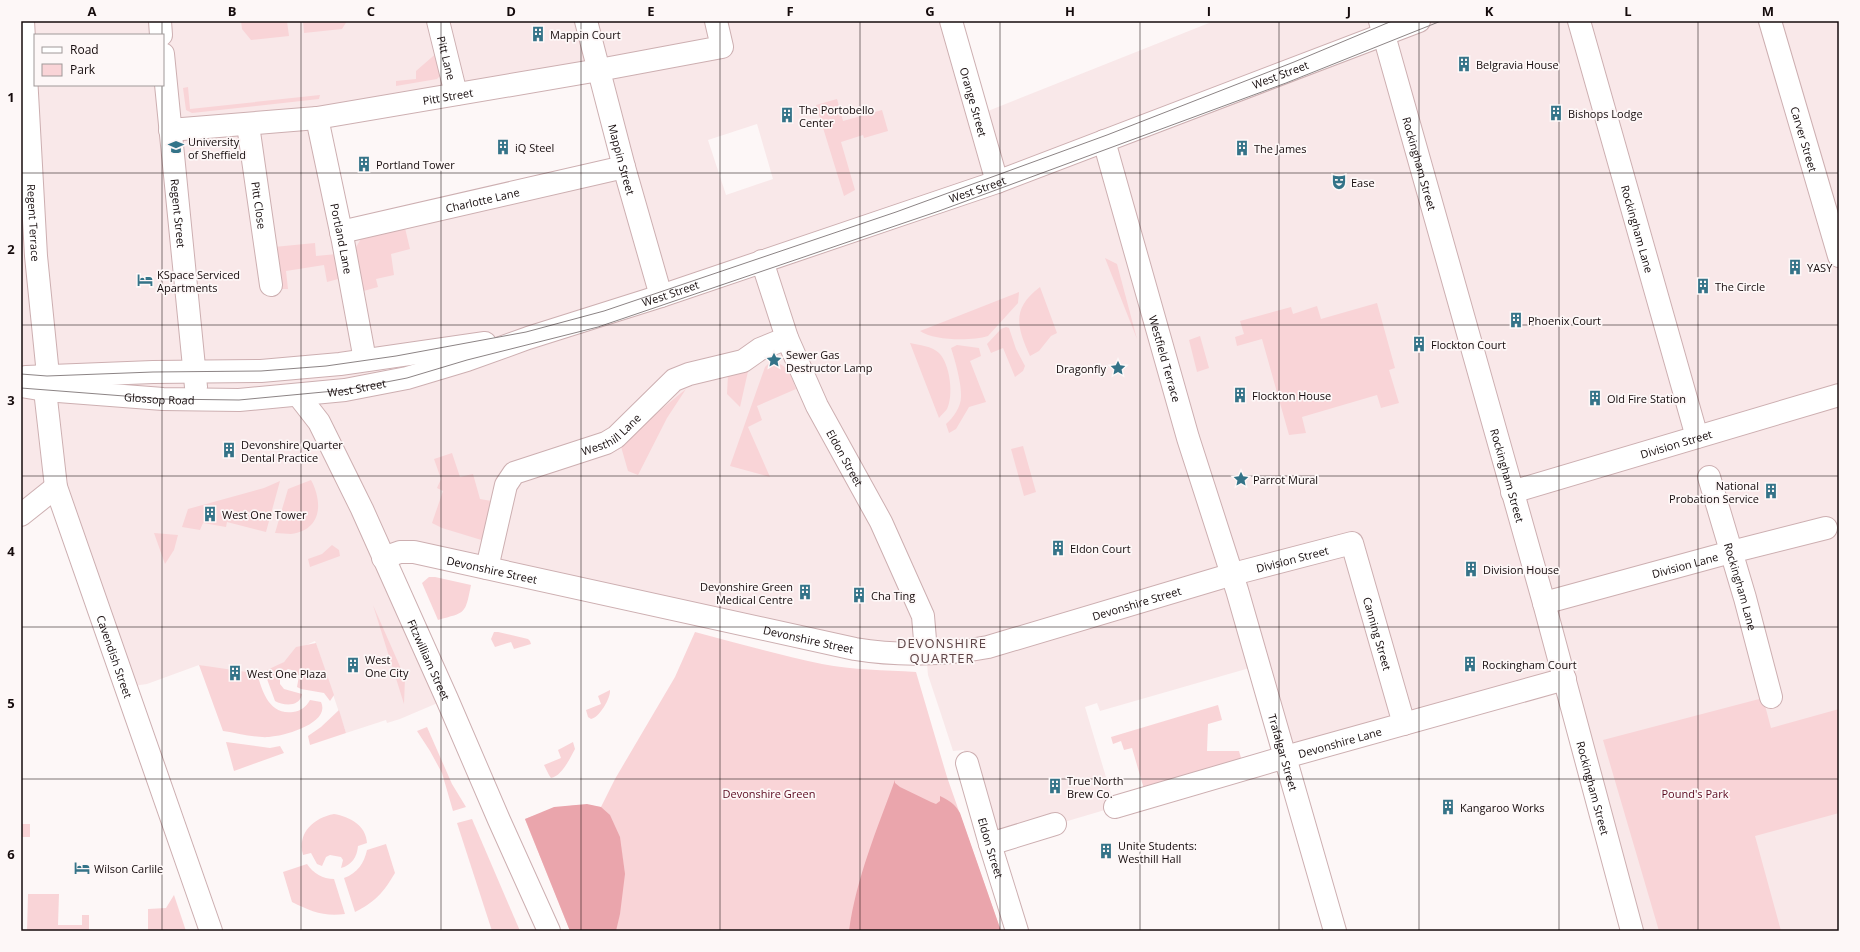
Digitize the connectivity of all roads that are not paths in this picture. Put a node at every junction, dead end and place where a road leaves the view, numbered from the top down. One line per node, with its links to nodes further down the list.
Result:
1 (23, 21): 32 (street, Regent Terrace)
2 (160, 21): 11 (street)
3 (438, 21): 14 (street, Pitt Lane)
4 (586, 21): 13 (street, Mappin Street)
5 (716, 21): 13 (street, Pitt Street)
6 (951, 21): 20 (street, Orange Street)
7 (1419, 21): 10 (street, West Street)
8 (1579, 21): 37 (street, Rockingham Lane)
9 (1770, 21): 22 (street, Carver Street)
10 (1382, 27): 18 (street, West Street); 40 (street, Rockingham Street)
11 (161, 34)
12 (164, 65): 17 (street, Regent Street)
13 (600, 70): 14 (street, Pitt Street); 19 (street, Mappin Street)
14 (456, 94): 15 (street, Pitt Street)
15 (317, 118): 16 (street, Pitt Street); 21 (street, Portland Lane)
16 (248, 125): 17 (street, Pitt Street); 24 (street, Pitt Close)
17 (170, 130): 30 (street, Regent Street)
18 (1104, 141): 20 (street, West Street); 47 (street, Westfield Terrace)
19 (624, 167): 21 (street, Charlotte Lane); 25 (street, Mappin Street)
20 (997, 182): 23 (street, West Street)
21 (341, 232): 28 (street, Portland Lane)
22 (1839, 256)
23 (762, 261): 25 (street, West Street); 27 (street, Eldon Street)
24 (271, 285)
25 (661, 296): 26 (street, West Street)
26 (528, 338): 28 (street, West Street); 34 (street, West Street)
27 (787, 338): 46 (street, Westhill Lane); 49 (street, Eldon Street)
28 (365, 360): 29 (street, West Street)
29 (298, 368): 30 (street, Glossop Road)
30 (195, 373): 32 (street, Glossop Road); 36 (street, Regent Street)
31 (21, 377): 32 (street, Glossop Road)
32 (46, 383): 33 (street, Glossop Road); 36 (street, Glossop Road); 39 (street, Cavendish Street)
33 (21, 386)
34 (298, 395): 36 (street, Glossop Road); 45 (street, Fitzwilliam Street)
35 (1839, 396): 37 (street, Division Street)
36 (198, 400)
37 (1697, 437): 40 (street, Division Street)
38 (1709, 477): 44 (street, Rockingham Lane)
39 (56, 487): 41 (street); 58 (street, Cavendish Street)
40 (1512, 492): 48 (street, Rockingham Street)
41 (21, 515)
42 (1826, 528): 44 (street, Division Lane)
43 (1352, 544): 47 (street, Division Street); 52 (street, Canning Street)
44 (1731, 552): 48 (street, Division Lane); 51 (street, Rockingham Lane)
45 (383, 558): 46 (street, Devonshire Street); 59 (street, Fitzwilliam Street)
46 (487, 568): 49 (street, Devonshire Street)
47 (1233, 574): 49 (street, Devonshire Street); 53 (street, Trafalgar Street)
48 (1544, 603): 50 (street, Rockingham Street)
49 (926, 652)
50 (1565, 679): 52 (street, Devonshire Lane); 62 (street, Rockingham Street)
51 (1771, 697)
52 (1404, 724): 53 (street, Devonshire Lane)
53 (1285, 757): 55 (street, Devonshire Lane); 61 (street, Trafalgar Street)
54 (967, 763): 57 (street, Eldon Street)
55 (1115, 807)
56 (1055, 824): 57 (street)
57 (990, 844): 60 (street, Eldon Street)
58 (211, 931)
59 (549, 931)
60 (1017, 931)
61 (1335, 931)
62 (1632, 931)

